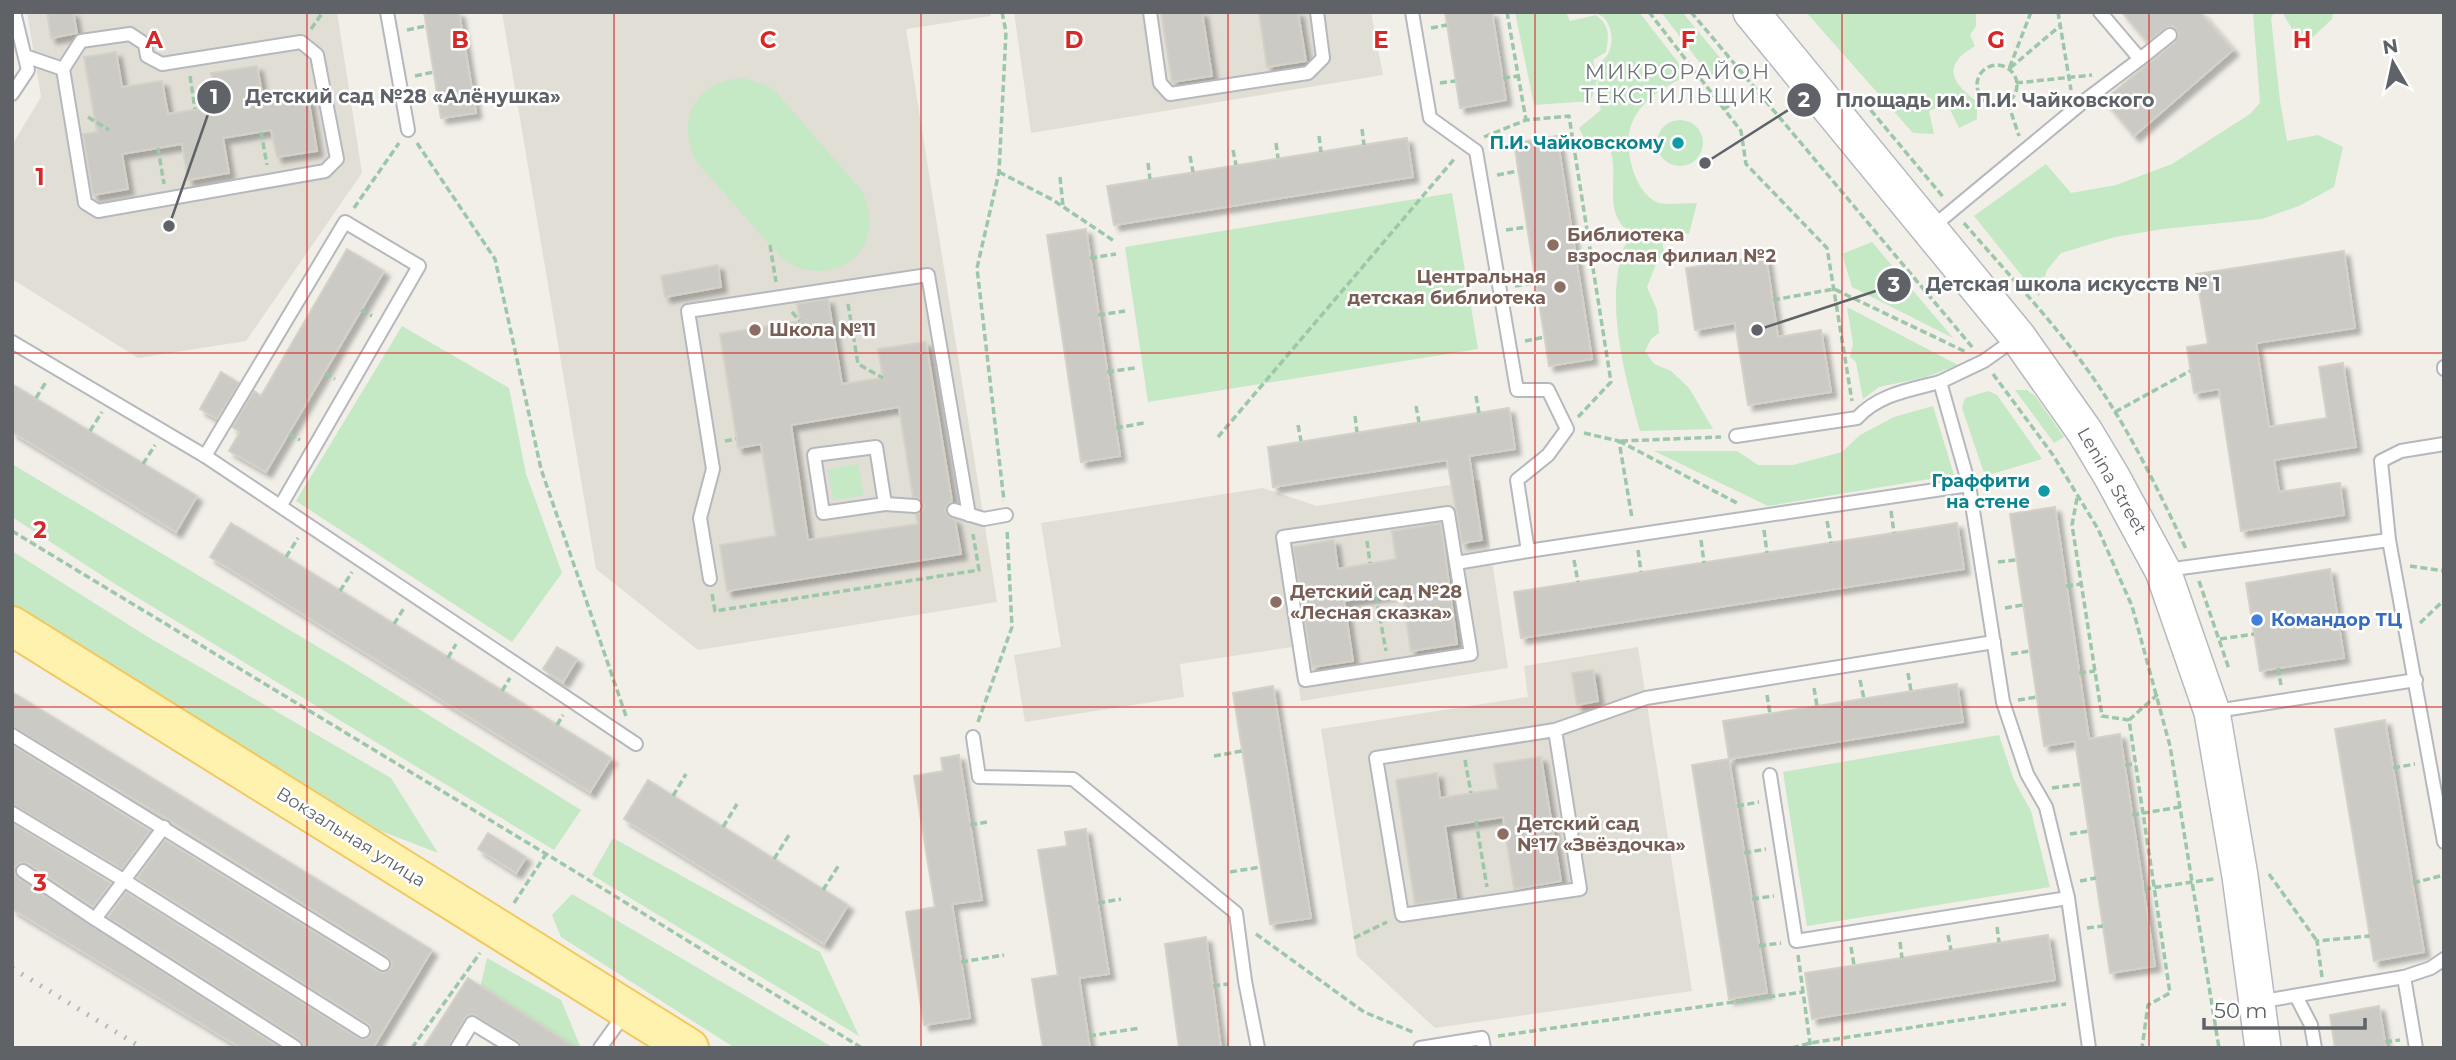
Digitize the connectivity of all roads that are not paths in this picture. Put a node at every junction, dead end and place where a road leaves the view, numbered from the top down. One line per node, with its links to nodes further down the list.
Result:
1 (14, 12): 9 (lane)
2 (387, 12): 13 (lane)
3 (1150, 12): 4 (lane)
4 (1317, 12)
5 (1412, 12): 29 (lane)
6 (1751, 12): 14 (street, Lenina Street)
7 (2101, 12): 10 (lane)
8 (2170, 35): 10 (lane)
9 (25, 56): 11 (lane); 12 (lane)
10 (2140, 60): 14 (lane)
11 (62, 69): 11 (lane)
12 (12, 94)
13 (408, 130)
14 (1930, 229): 15 (street, Lenina Street)
15 (2018, 337): 17 (lane); 31 (street, Lenina Street)
16 (12, 342): 20 (lane)
17 (1940, 382): 18 (lane); 21 (lane)
18 (1736, 436)
19 (2444, 444): 28 (lane)
20 (205, 456): 23 (lane); 23 (lane)
21 (1969, 485): 29 (lane); 34 (lane)
22 (885, 504): 22 (lane); 24 (lane)
23 (281, 505): 40 (lane)
24 (915, 506)
25 (954, 510): 26 (lane)
26 (970, 515): 27 (lane); 32 (lane)
27 (1006, 515)
28 (2389, 540): 31 (lane); 35 (lane)
29 (1528, 551): 30 (lane)
30 (1456, 563): 30 (lane)
31 (2163, 570): 36 (street, Lenina Street)
32 (710, 579)
33 (12, 626): 54 (main road, Вокзальная улица)
34 (1993, 642): 37 (lane); 47 (lane)
35 (2416, 680): 36 (lane); 44 (lane)
36 (2212, 712): 53 (street, Lenina Street)
37 (1555, 730): 37 (lane)
38 (12, 735): 43 (lane)
39 (973, 737): 62 (lane)
40 (636, 744)
41 (1770, 775): 47 (lane)
42 (12, 813): 46 (lane)
43 (164, 827): 46 (lane); 50 (lane)
44 (2444, 842)
45 (23, 871): 48 (lane)
46 (125, 881): 48 (lane); 55 (lane)
47 (2068, 898): 64 (lane)
48 (95, 919): 57 (lane)
49 (2444, 958): 51 (lane)
50 (383, 964)
51 (2404, 977): 52 (lane); 67 (lane)
52 (2296, 996): 53 (lane); 66 (lane)
53 (2257, 1002): 65 (street, Lenina Street)
54 (628, 1009): 60 (lane); 61 (main road, Вокзальная улица)
55 (363, 1031)
56 (1483, 1043): 63 (lane)
57 (295, 1047)
58 (457, 1048): 59 (lane)
59 (513, 1048)
60 (600, 1048)
61 (689, 1048)
62 (1258, 1048)
63 (1420, 1048)
64 (2089, 1048)
65 (2263, 1048)
66 (2315, 1048)
67 (2416, 1048)

